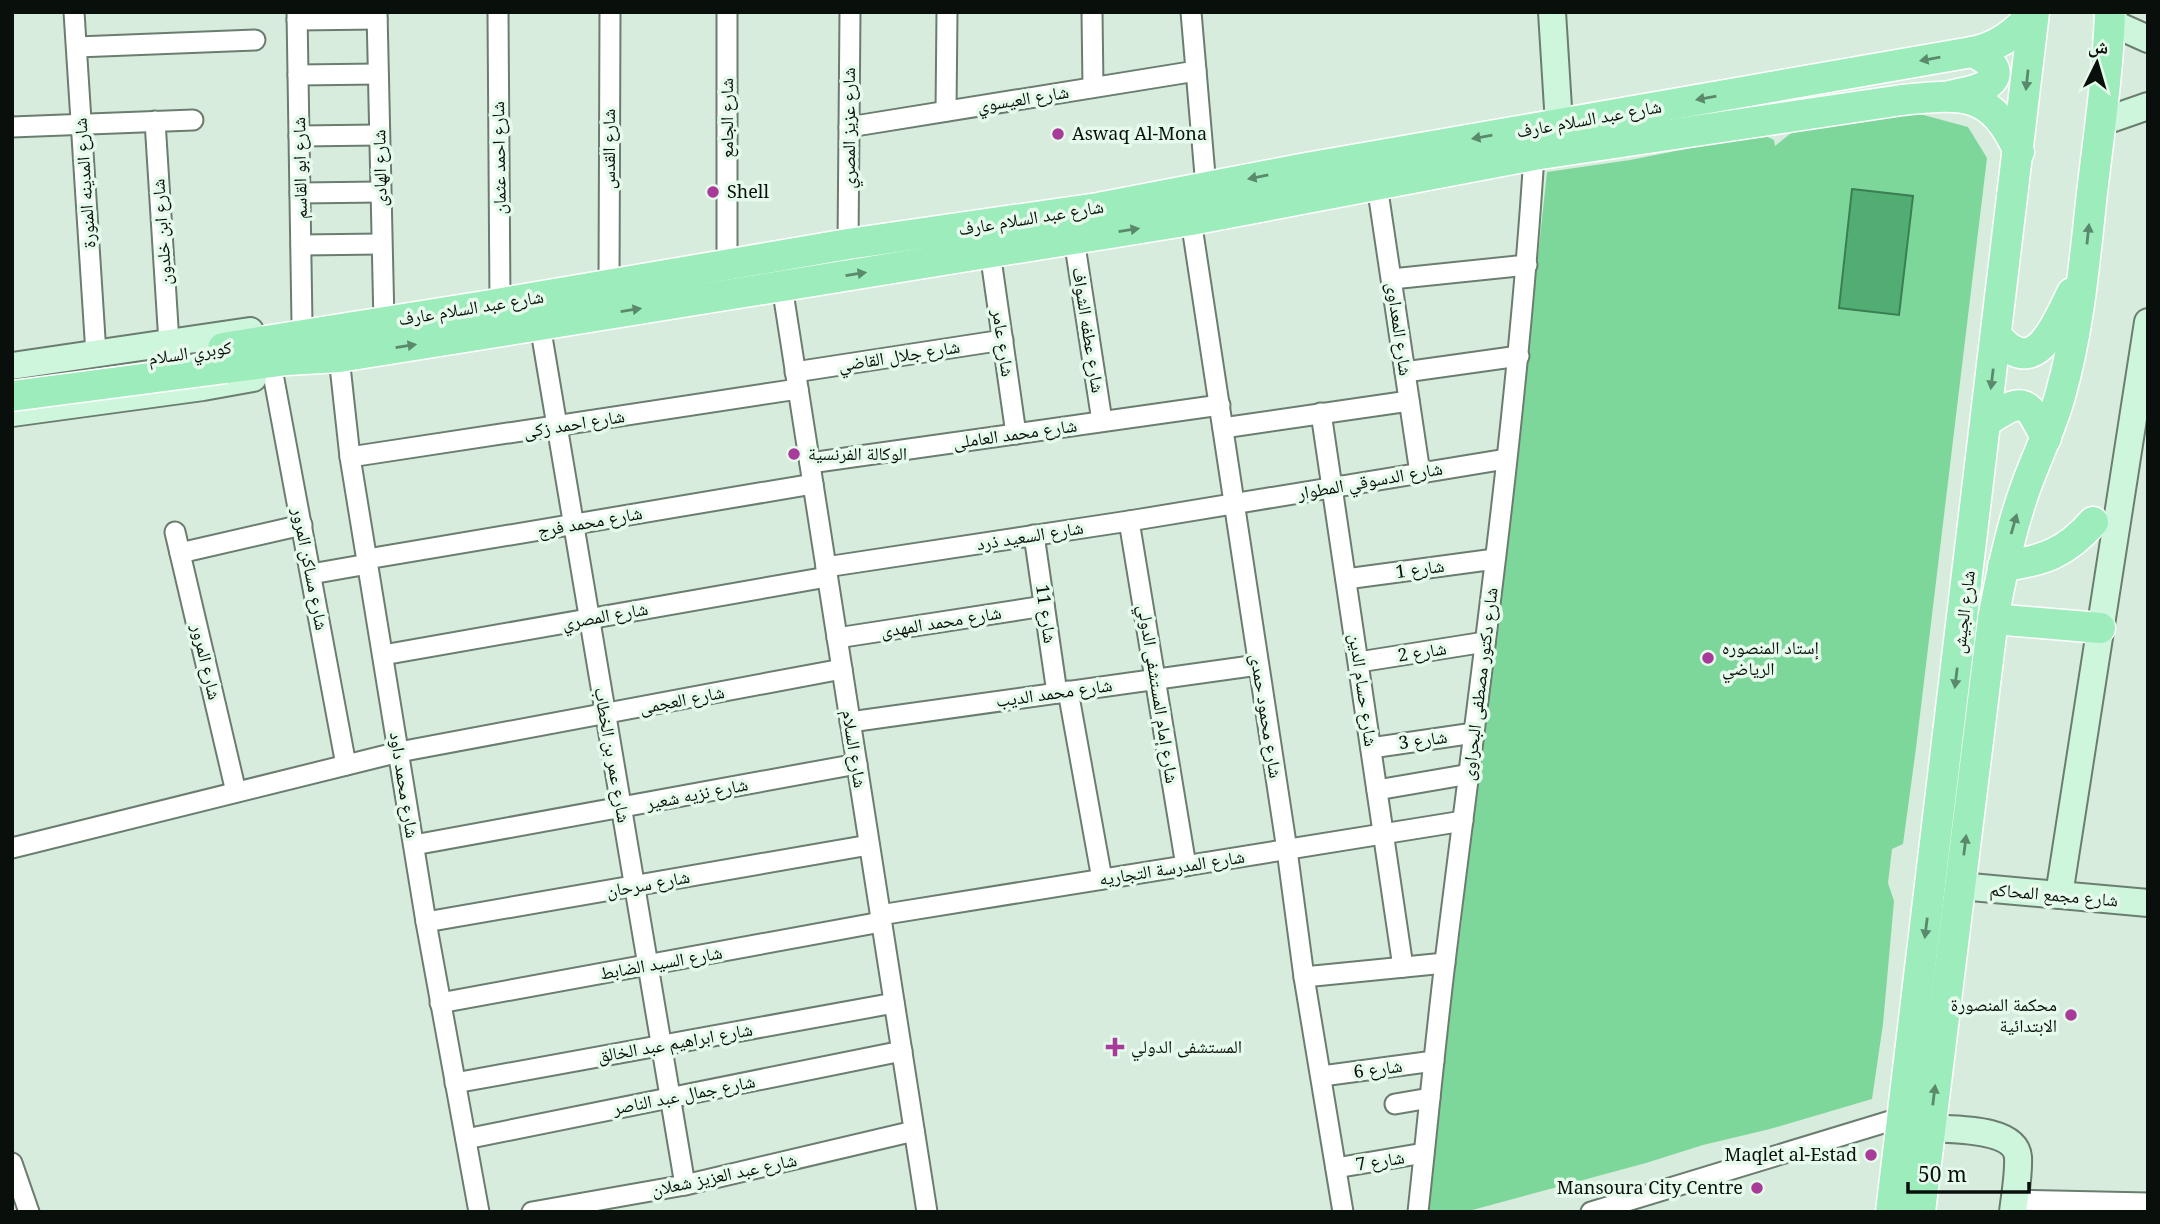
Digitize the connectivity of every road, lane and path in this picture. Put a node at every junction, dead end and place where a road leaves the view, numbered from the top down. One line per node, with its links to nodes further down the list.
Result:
1 (75, 12): 16 (street, شارع المدينه المنورة)
2 (498, 12): 52 (street, شارع احمد عثمان)
3 (610, 12): 50 (street, شارع القدس)
4 (727, 12): 47 (street, شارع الجامع)
5 (850, 12): 31 (street, شارع عزيز المصري)
6 (947, 12): 24 (street)
7 (1092, 12): 21 (street)
8 (1191, 12): 18 (street)
9 (1552, 12): 29 (street)
10 (2034, 12): 17 (main road, شارع عبد السلام عارف); 34 (main road, شارع الجيش, one-way to 34)
11 (297, 16): 12 (street); 20 (street, شارع ابو القاسم)
12 (377, 16): 19 (street, شارع الهادى)
13 (2110, 17): 14 (street); 27 (main road, شارع الجيش)
14 (2148, 39)
15 (255, 40): 16 (street)
16 (76, 47): 28 (street, شارع المدينه المنورة)
17 (1972, 52): 22 (main road); 29 (main road, شارع عبد السلام عارف, one-way to 29)
18 (1196, 71): 21 (street, شارع العيسوي); 37 (street)
19 (378, 74): 20 (street); 32 (street, شارع الهادى)
20 (298, 75): 33 (street, شارع ابو القاسم)
21 (1093, 88): 24 (street, شارع العيسوي)
22 (1950, 96): 34 (main road, شارع عبد السلام عارف); 35 (main road, شارع عبد السلام عارف)
23 (2148, 106): 27 (street)
24 (946, 111): 31 (street, شارع العيسوي)
25 (192, 120): 26 (street)
26 (155, 121): 28 (street); 59 (street, شارع ابن خلدون)
27 (2102, 122): 48 (main road, شارع الجيش, one-way to 27)
28 (81, 124): 30 (street); 61 (street, شارع المدينه المنورة)
29 (1559, 124): 37 (main road, شارع عبد السلام عارف, one-way to 37)
30 (12, 127)
31 (849, 127): 43 (street, شارع عزيز المصري)
32 (379, 135): 33 (street); 38 (street, شارع الهادى)
33 (299, 136): 39 (street, شارع ابو القاسم)
34 (2019, 152): 57 (main road, شارع الجيش)
35 (1534, 155): 36 (main road, شارع عبد السلام عارف); 46 (street, شارع دكتور مصطفى البحراوى)
36 (1377, 185): 40 (main road, شارع عبد السلام عارف); 49 (street, شارع المعداوى)
37 (1206, 187): 43 (main road, شارع عبد السلام عارف)
38 (380, 192): 39 (street); 42 (street, شارع الهادى)
39 (300, 193): 44 (street, شارع ابو القاسم)
40 (1191, 220): 41 (main road, شارع عبد السلام عارف, one-way to 40); 72 (street, شارع محمود حمدى)
41 (1074, 239): 45 (main road, شارع عبد السلام عارف); 75 (street, شارع عطفه الشواف)
42 (381, 244): 44 (street); 54 (street, شارع الهادى)
43 (848, 244): 47 (main road, شارع عبد السلام عارف)
44 (301, 245): 53 (street, شارع ابو القاسم)
45 (990, 252): 51 (main road, شارع عبد السلام عارف, one-way to 45); 58 (street, شارع عامر)
46 (1527, 264): 49 (street); 63 (street, شارع دكتور مصطفى البحراوى)
47 (727, 265): 50 (main road, شارع عبد السلام عارف)
48 (2085, 266): 57 (main road); 80 (main road, شارع الجيش)
49 (1392, 279): 65 (street, شارع المعداوى)
50 (609, 285): 52 (main road, شارع عبد السلام عارف)
51 (782, 286): 55 (main road, شارع عبد السلام عارف, one-way to 51); 68 (street, شارع السلام)
52 (500, 304): 54 (main road, شارع عبد السلام عارف)
53 (302, 324): 54 (street, شارع عبد السلام عارف); 60 (street, شارع عبد السلام عارف)
54 (375, 324): 60 (main road, كوبري السلام)
55 (540, 325): 62 (main road, شارع عبد السلام عارف, one-way to 55); 77 (street, شارع عمر بن الخطاب)
56 (2147, 327): 104 (street)
57 (1997, 336): 76 (main road, شارع الجيش, one-way to 76)
58 (1003, 340): 68 (street, شارع جلال القاضي); 79 (street, شارع عامر)
59 (169, 343): 60 (street, شارع عبد السلام عارف); 61 (street, شارع عبد السلام عارف)
60 (215, 351): 62 (main road, كوبري السلام); 67 (main road, كوبري السلام); 69 (street); 70 (main road, كوبري السلام, bridge)
61 (96, 354): 64 (street, شارع عبد السلام عارف)
62 (339, 356): 66 (street, شارع عبد السلام عارف); 81 (street, شارع محمد داود)
63 (1519, 356): 65 (street); 82 (street, شارع دكتور مصطفى البحراوى)
64 (12, 366)
65 (1405, 372): 71 (street, شارع المعداوى)
66 (274, 374): 69 (street, شارع عبد السلام عارف); 91 (street, شارع مساكن المرور)
67 (12, 378)
68 (797, 381): 77 (street, شارع احمد زكى); 83 (street, شارع السلام)
69 (203, 387): 73 (street, شارع عبد السلام عارف)
70 (12, 396)
71 (1409, 401): 74 (street); 84 (street, شارع المعداوى)
72 (1220, 405): 75 (street, شارع محمد العاملى); 78 (street, شارع محمود حمدى)
73 (12, 413)
74 (1321, 413): 78 (street); 86 (street, شارع حسام الدين)
75 (1102, 421): 79 (street, شارع محمد العاملى)
76 (1987, 421): 80 (main road); 152 (main road, شارع الجيش, one-way to 152)
77 (557, 426): 81 (street, شارع احمد زكى); 90 (street, شارع عمر بن الخطاب)
78 (1223, 428): 87 (street, شارع محمود حمدى)
79 (1016, 433): 83 (street, شارع محمد العاملى)
80 (2046, 438): 97 (main road, شارع الجيش, one-way to 80)
81 (350, 457): 96 (street, شارع محمد داود)
82 (1506, 459): 84 (street, شارع الدسوقي المطوار); 95 (street, شارع دكتور مصطفى البحراوى)
83 (810, 463): 85 (street, شارع السلام)
84 (1420, 473): 86 (street, شارع الدسوقي المطوار)
85 (813, 484): 90 (street, شارع محمد فرج); 98 (street, شارع السلام)
86 (1333, 488): 87 (street, شارع الدسوقي المطوار); 100 (street, شارع حسام الدين)
87 (1235, 504): 88 (street, شارع السعيد ذرد); 109 (street, شارع محمود حمدى)
88 (1129, 521): 93 (street, شارع السعيد ذرد); 111 (street, شارع إمام المستشفى الدولي)
89 (2093, 522): 97 (main road)
90 (574, 524): 96 (street, شارع محمد فرج); 102 (street, شارع عمر بن الخطاب)
91 (302, 525): 94 (street); 99 (street, شارع مساكن المرور)
92 (176, 532): 94 (street, شارع المرور)
93 (1034, 535): 98 (street, شارع السعيد ذرد); 101 (street, شارع 11)
94 (180, 553): 122 (street, شارع المرور)
95 (1495, 559): 100 (street, شارع 1); 106 (street, شارع دكتور مصطفى البحراوى)
96 (367, 562): 99 (street, شارع محمد فرج); 107 (street, شارع محمد داود)
97 (2003, 566): 103 (main road, شارع الجيش)
98 (827, 572): 102 (street, شارع المصري); 105 (street, شارع السلام)
99 (311, 574): 119 (street, شارع مساكن المرور)
100 (1346, 579): 108 (street, شارع حسام الدين)
101 (1044, 606): 105 (street, شارع محمد المهدى); 112 (street, شارع 11)
102 (589, 619): 107 (street, شارع المصري); 113 (street, شارع عمر بن الخطاب)
103 (1993, 619): 104 (main road); 132 (main road, شارع الجيش, one-way to 103)
104 (2100, 628): 134 (street)
105 (837, 638): 110 (street, شارع السلام)
106 (1485, 642): 108 (street, شارع 2); 115 (street, شارع دكتور مصطفى البحراوى)
107 (383, 655): 117 (street, شارع محمد داود)
108 (1359, 662): 116 (street, شارع حسام الدين)
109 (1258, 665): 111 (street, شارع محمد الديب); 129 (street, شارع محمود حمدى)
110 (842, 669): 113 (street, شارع العجمى); 114 (street, شارع السلام)
111 (1155, 679): 112 (street, شارع محمد الديب); 130 (street, شارع إمام المستشفى الدولي)
112 (1063, 692): 114 (street, شارع محمد الديب); 131 (street, شارع 11)
113 (606, 715): 117 (street, شارع العجمى); 123 (street, شارع عمر بن الخطاب)
114 (850, 722): 118 (street, شارع السلام)
115 (1474, 733): 116 (street, شارع 3); 120 (street, شارع دكتور مصطفى البحراوى)
116 (1371, 748): 121 (street, شارع حسام الدين)
117 (399, 752): 119 (street, شارع العجمى); 126 (street, شارع محمد داود)
118 (857, 764): 123 (street, شارع نزيه شعير); 127 (street, شارع السلام)
119 (346, 765): 122 (street, شارع العجمى)
120 (1469, 774): 121 (street); 124 (street, شارع دكتور مصطفى البحراوى)
121 (1377, 790): 125 (street, شارع حسام الدين)
122 (236, 792): 128 (street, شارع العجمى)
123 (621, 808): 126 (street, شارع نزيه شعير); 133 (street, شارع عمر بن الخطاب)
124 (1463, 821): 125 (street, شارع المدرسة التجاريه); 138 (street, شارع دكتور مصطفى البحراوى)
125 (1384, 835): 129 (street, شارع المدرسة التجاريه); 140 (street, شارع حسام الدين)
126 (414, 845): 137 (street, شارع محمد داود)
127 (869, 845): 133 (street, شارع سرحان); 136 (street, شارع السلام)
128 (12, 848)
129 (1287, 850): 130 (street, شارع المدرسة التجاريه); 141 (street, شارع محمود حمدى)
130 (1186, 866): 131 (street, شارع المدرسة التجاريه)
131 (1102, 879): 136 (street, شارع المدرسة التجاريه)
132 (1960, 886): 134 (street, شارع مجمع المحاكم); 152 (main road, شارع الجيش, one-way to 132)
133 (634, 887): 137 (street, شارع سرحان); 139 (street, شارع عمر بن الخطاب)
134 (2059, 895): 135 (street, شارع مجمع المحاكم)
135 (2148, 903)
136 (881, 919): 139 (street, شارع السيد الضابط); 143 (street, شارع السلام)
137 (426, 922): 142 (street, شارع محمد داود)
138 (1445, 963): 140 (street); 146 (street, شارع دكتور مصطفى البحراوى)
139 (648, 965): 142 (street, شارع السيد الضابط); 144 (street, شارع عمر بن الخطاب)
140 (1403, 967): 141 (street)
141 (1304, 977): 147 (street, شارع محمود حمدى)
142 (440, 1003): 148 (street, شارع محمد داود)
143 (894, 1003): 144 (street, شارع ابراهيم عبد الخالق); 145 (street, شارع السلام)
144 (661, 1045): 148 (street, شارع ابراهيم عبد الخالق); 149 (street, شارع عمر بن الخطاب)
145 (902, 1051): 149 (street, شارع جمال عبد الناصر); 153 (street, شارع السلام)
146 (1434, 1061): 147 (street, شارع 6); 150 (street, شارع دكتور مصطفى البحراوى)
147 (1322, 1076): 157 (street, شارع محمود حمدى)
148 (455, 1083): 154 (street, شارع محمد داود)
149 (670, 1098): 154 (street, شارع جمال عبد الناصر); 158 (street, شارع عمر بن الخطاب)
150 (1430, 1098): 151 (street); 155 (street, شارع دكتور مصطفى البحراوى)
151 (1395, 1104)
152 (1917, 1122): 160 (street); 167 (street); 168 (main road, شارع الجيش); 169 (main road, شارع الجيش)
153 (914, 1131): 158 (street, شارع عبد العزيز شعلان); 164 (street, شارع السلام)
154 (466, 1139): 162 (street, شارع محمد داود)
155 (1424, 1153): 157 (street, شارع 7); 166 (street, شارع دكتور مصطفى البحراوى)
156 (12, 1163): 161 (street)
157 (1336, 1168): 165 (street, شارع محمود حمدى)
158 (685, 1185): 163 (street, شارع عبد العزيز شعلان)
159 (2148, 1203): 160 (street)
160 (2013, 1206)
161 (29, 1212)
162 (479, 1212)
163 (532, 1212)
164 (927, 1212)
165 (1343, 1212)
166 (1418, 1212)
167 (1591, 1212)
168 (1891, 1212)
169 (1920, 1212)

